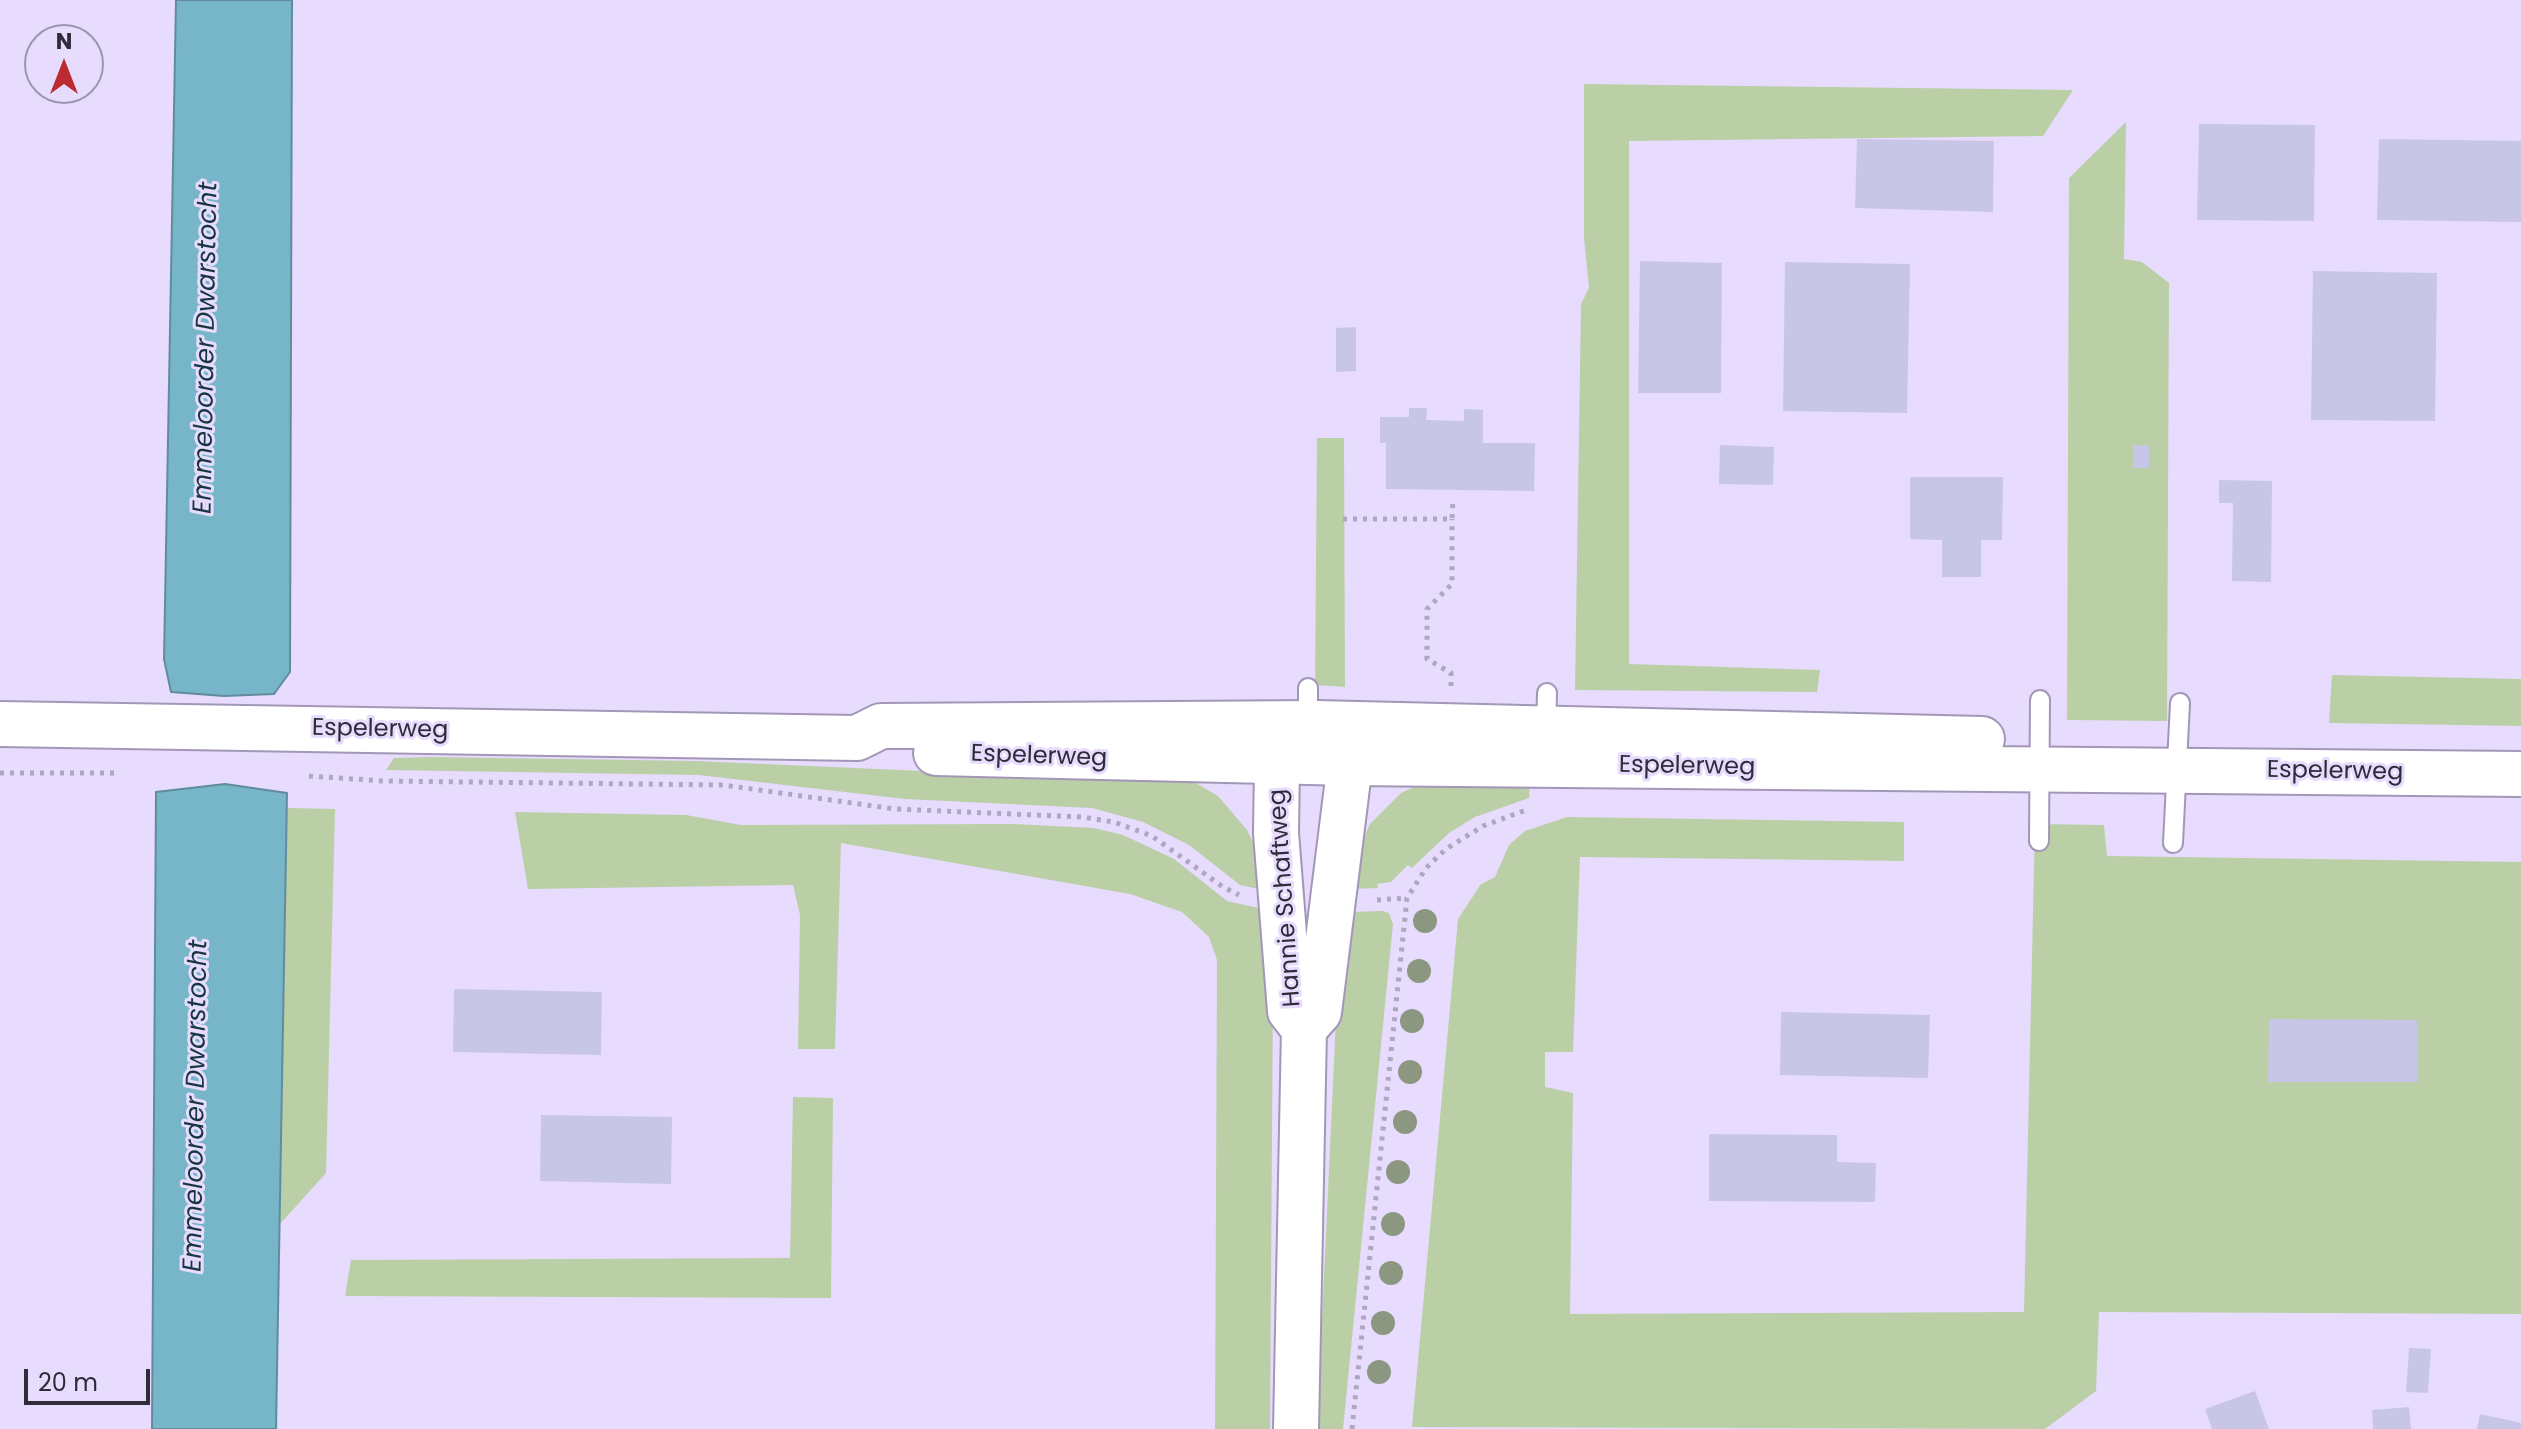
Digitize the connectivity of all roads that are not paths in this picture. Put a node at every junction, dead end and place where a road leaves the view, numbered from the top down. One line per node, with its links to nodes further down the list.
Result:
1 (2180, 703): 8 (lane)
2 (1312, 706): 4 (main road, Espelerweg); 6 (main road, Espelerweg); 9 (main road, Hannie Schaftweg); 10 (main road)
3 (0, 724): 6 (main road, Espelerweg)
4 (1546, 729): 5 (main road, Espelerweg); 10 (main road, Espelerweg)
5 (2039, 737): 8 (main road, Espelerweg); 12 (lane)
6 (857, 738): 9 (main road, Espelerweg)
7 (2521, 752): 8 (main road, Espelerweg)
8 (2176, 758): 11 (main road, Espelerweg); 13 (lane)
9 (1277, 763): 10 (main road, Espelerweg); 14 (main road, Hannie Schaftweg)
10 (1350, 763): 14 (main road, Hannie Schaftweg)
11 (2521, 774)
12 (2039, 841)
13 (2173, 843)
14 (1304, 1029): 15 (main road, Hannie Schaftweg)
15 (1296, 1429)

